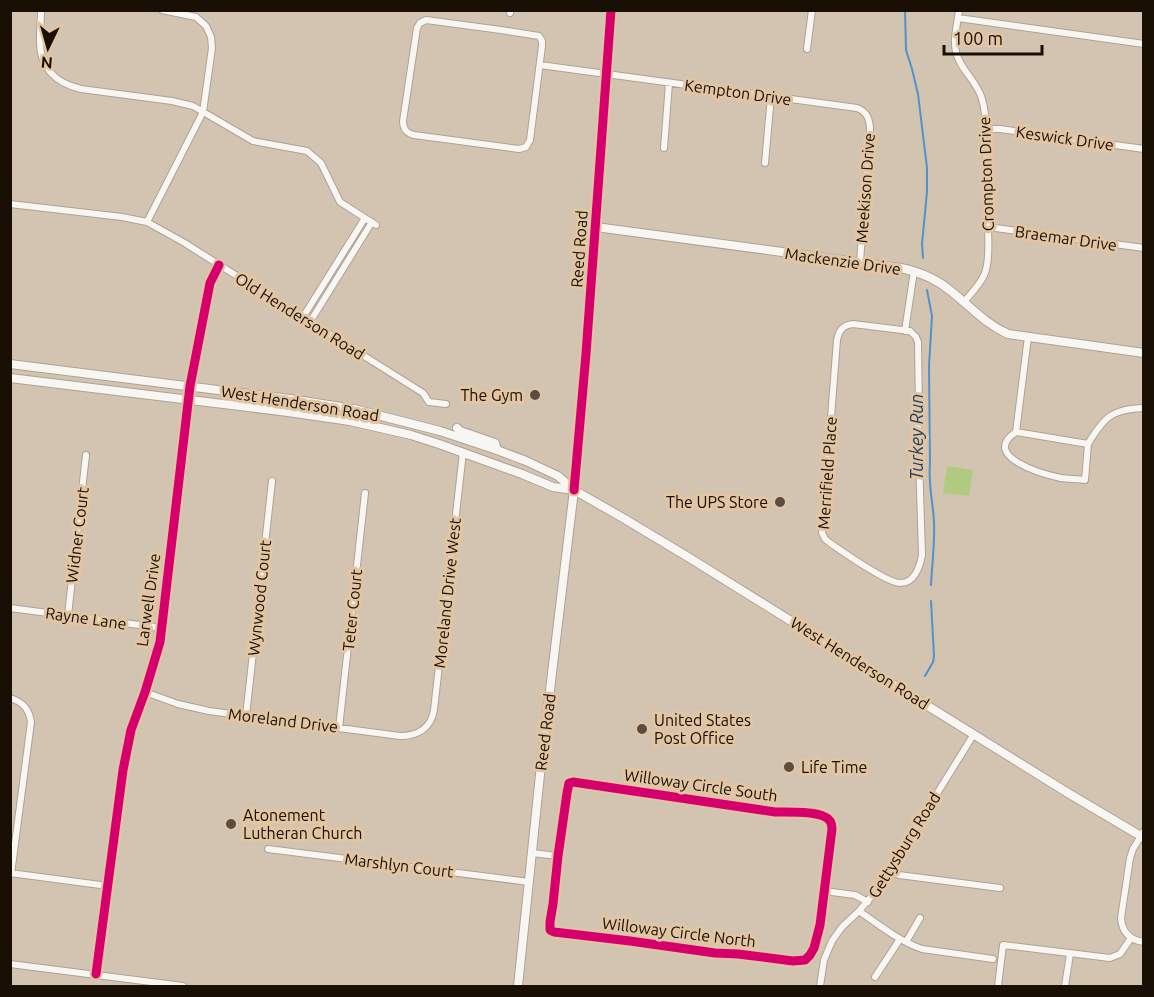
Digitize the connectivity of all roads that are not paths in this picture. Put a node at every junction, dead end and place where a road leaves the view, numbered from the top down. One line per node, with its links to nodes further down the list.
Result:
1 (41, 10): 12 (street)
2 (162, 10): 12 (street)
3 (611, 10): 9 (main road, Reed Road)
4 (812, 10): 7 (street)
5 (959, 14): 6 (street); 14 (street, Crompton Drive)
6 (1143, 44)
7 (807, 49)
8 (540, 65): 8 (street); 9 (street, Kempton Drive)
9 (606, 74): 10 (street, Kempton Drive); 21 (main road, Reed Road)
10 (669, 83): 11 (street, Kempton Drive); 15 (street)
11 (771, 96): 13 (street, Kempton Drive); 17 (street)
12 (203, 112): 19 (street); 20 (street)
13 (867, 115): 24 (street, Meekison Drive)
14 (986, 129): 16 (street, Keswick Drive); 22 (street, Crompton Drive)
15 (664, 148)
16 (1143, 149)
17 (765, 163)
18 (10, 204): 20 (street, Old Henderson Road)
19 (365, 218): 28 (street); 29 (street)
20 (147, 222): 25 (street, Old Henderson Road)
21 (596, 227): 24 (main road, Mackenzie Drive); 46 (main road, Reed Road)
22 (988, 228): 23 (street, Braemar Drive); 27 (street, Crompton Drive)
23 (1143, 248)
24 (860, 262): 26 (main road, Mackenzie Drive)
25 (219, 266): 28 (street, Old Henderson Road); 35 (street, Larwell Drive)
26 (914, 271): 27 (main road, Mackenzie Drive); 30 (street)
27 (964, 302): 31 (main road, Mackenzie Drive)
28 (303, 317): 29 (street, Old Henderson Road)
29 (310, 322): 37 (street, Old Henderson Road)
30 (905, 331): 30 (street, Merrifield Place)
31 (1028, 337): 32 (main road, Mackenzie Drive); 40 (street)
32 (1143, 352)
33 (10, 364): 35 (main road, West Henderson Road)
34 (10, 378): 36 (main road, West Henderson Road)
35 (190, 386): 36 (street, Larwell Drive); 42 (main road, West Henderson Road)
36 (188, 400): 43 (main road, West Henderson Road); 50 (street, Larwell Drive)
37 (446, 404)
38 (1143, 408): 41 (street)
39 (457, 428): 42 (main road)
40 (1016, 432): 41 (street); 41 (street)
41 (1088, 444)
42 (497, 450): 46 (main road, West Henderson Road)
43 (463, 452): 46 (main road, West Henderson Road); 55 (street, Moreland Drive West)
44 (86, 455): 49 (street, Widner Court)
45 (273, 481): 53 (street, Wynwood Court)
46 (574, 490): 56 (main road, West Henderson Road); 59 (main road, Reed Road)
47 (365, 493): 54 (street, Teter Court)
48 (10, 608): 49 (street, Rayne Lane)
49 (68, 615): 50 (street, Rayne Lane)
50 (162, 628): 51 (street, Larwell Drive)
51 (146, 692): 53 (street, Moreland Drive); 64 (street, Larwell Drive)
52 (10, 698): 62 (street)
53 (246, 716): 54 (street, Moreland Drive)
54 (339, 728): 55 (street, Moreland Drive)
55 (423, 730)
56 (974, 734): 57 (main road, West Henderson Road); 61 (street, Gettysburg Road)
57 (1142, 835): 70 (street)
58 (268, 849): 63 (street, Marshlyn Court)
59 (532, 853): 60 (street); 63 (main road, Reed Road)
60 (558, 856): 66 (street, Willoway Circle North); 66 (street, Willoway Circle South)
61 (889, 872): 65 (street); 67 (street, Gettysburg Road)
62 (11, 874): 64 (street)
63 (529, 882): 79 (main road, Reed Road)
64 (108, 886): 76 (street, Larwell Drive)
65 (1000, 888)
66 (824, 891): 67 (street)
67 (868, 902): 68 (street, Gettysburg Road)
68 (859, 911): 71 (street); 80 (street, Gettysburg Road)
69 (920, 918): 71 (street)
70 (1131, 938): 72 (street); 73 (street)
71 (903, 940): 74 (street); 77 (street)
72 (1143, 942)
73 (1070, 954): 81 (street); 82 (street)
74 (993, 959)
75 (10, 964): 76 (street)
76 (96, 974): 78 (street)
77 (875, 977)
78 (183, 987)
79 (518, 987)
80 (820, 987)
81 (998, 987)
82 (1065, 987)

